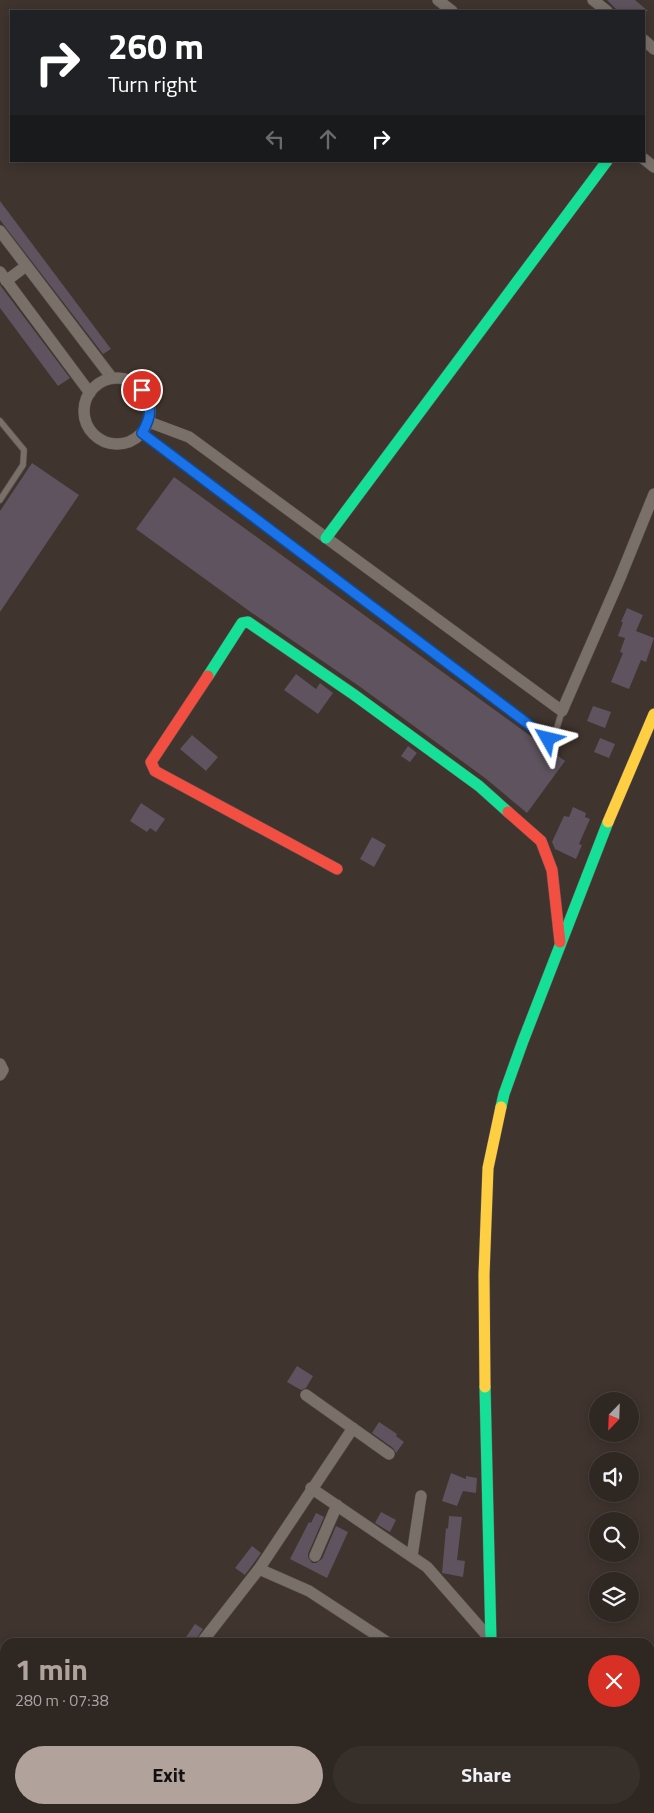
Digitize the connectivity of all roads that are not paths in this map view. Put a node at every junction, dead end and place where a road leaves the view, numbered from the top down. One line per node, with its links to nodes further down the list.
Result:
1 (438, 0): 3 (street)
2 (593, 0): 4 (street)
3 (451, 10)
4 (606, 10)
5 (606, 162): 16 (street)
6 (0, 231): 7 (street)
7 (26, 266): 8 (street); 9 (street)
8 (3, 277): 10 (street)
9 (112, 378): 10 (street); 12 (street)
10 (90, 393): 13 (street)
11 (0, 421): 15 (lane)
12 (148, 422): 13 (street); 16 (street)
13 (142, 433): 17 (lane)
14 (654, 494): 17 (street)
15 (0, 500)
16 (326, 538): 17 (street)
17 (562, 711)
18 (654, 714): 20 (street)
19 (337, 869): 20 (street)
20 (560, 947): 35 (street)
21 (0, 1064): 22 (street)
22 (0, 1075)
23 (306, 1395): 24 (street)
24 (353, 1428): 25 (street); 26 (street)
25 (389, 1454)
26 (311, 1488): 28 (street); 31 (street)
27 (422, 1496): 30 (street)
28 (337, 1505): 29 (street); 30 (street)
29 (315, 1556)
30 (412, 1556): 34 (street)
31 (260, 1569): 32 (street); 33 (street)
32 (205, 1638)
33 (382, 1638)
34 (488, 1638)
35 (491, 1638)

